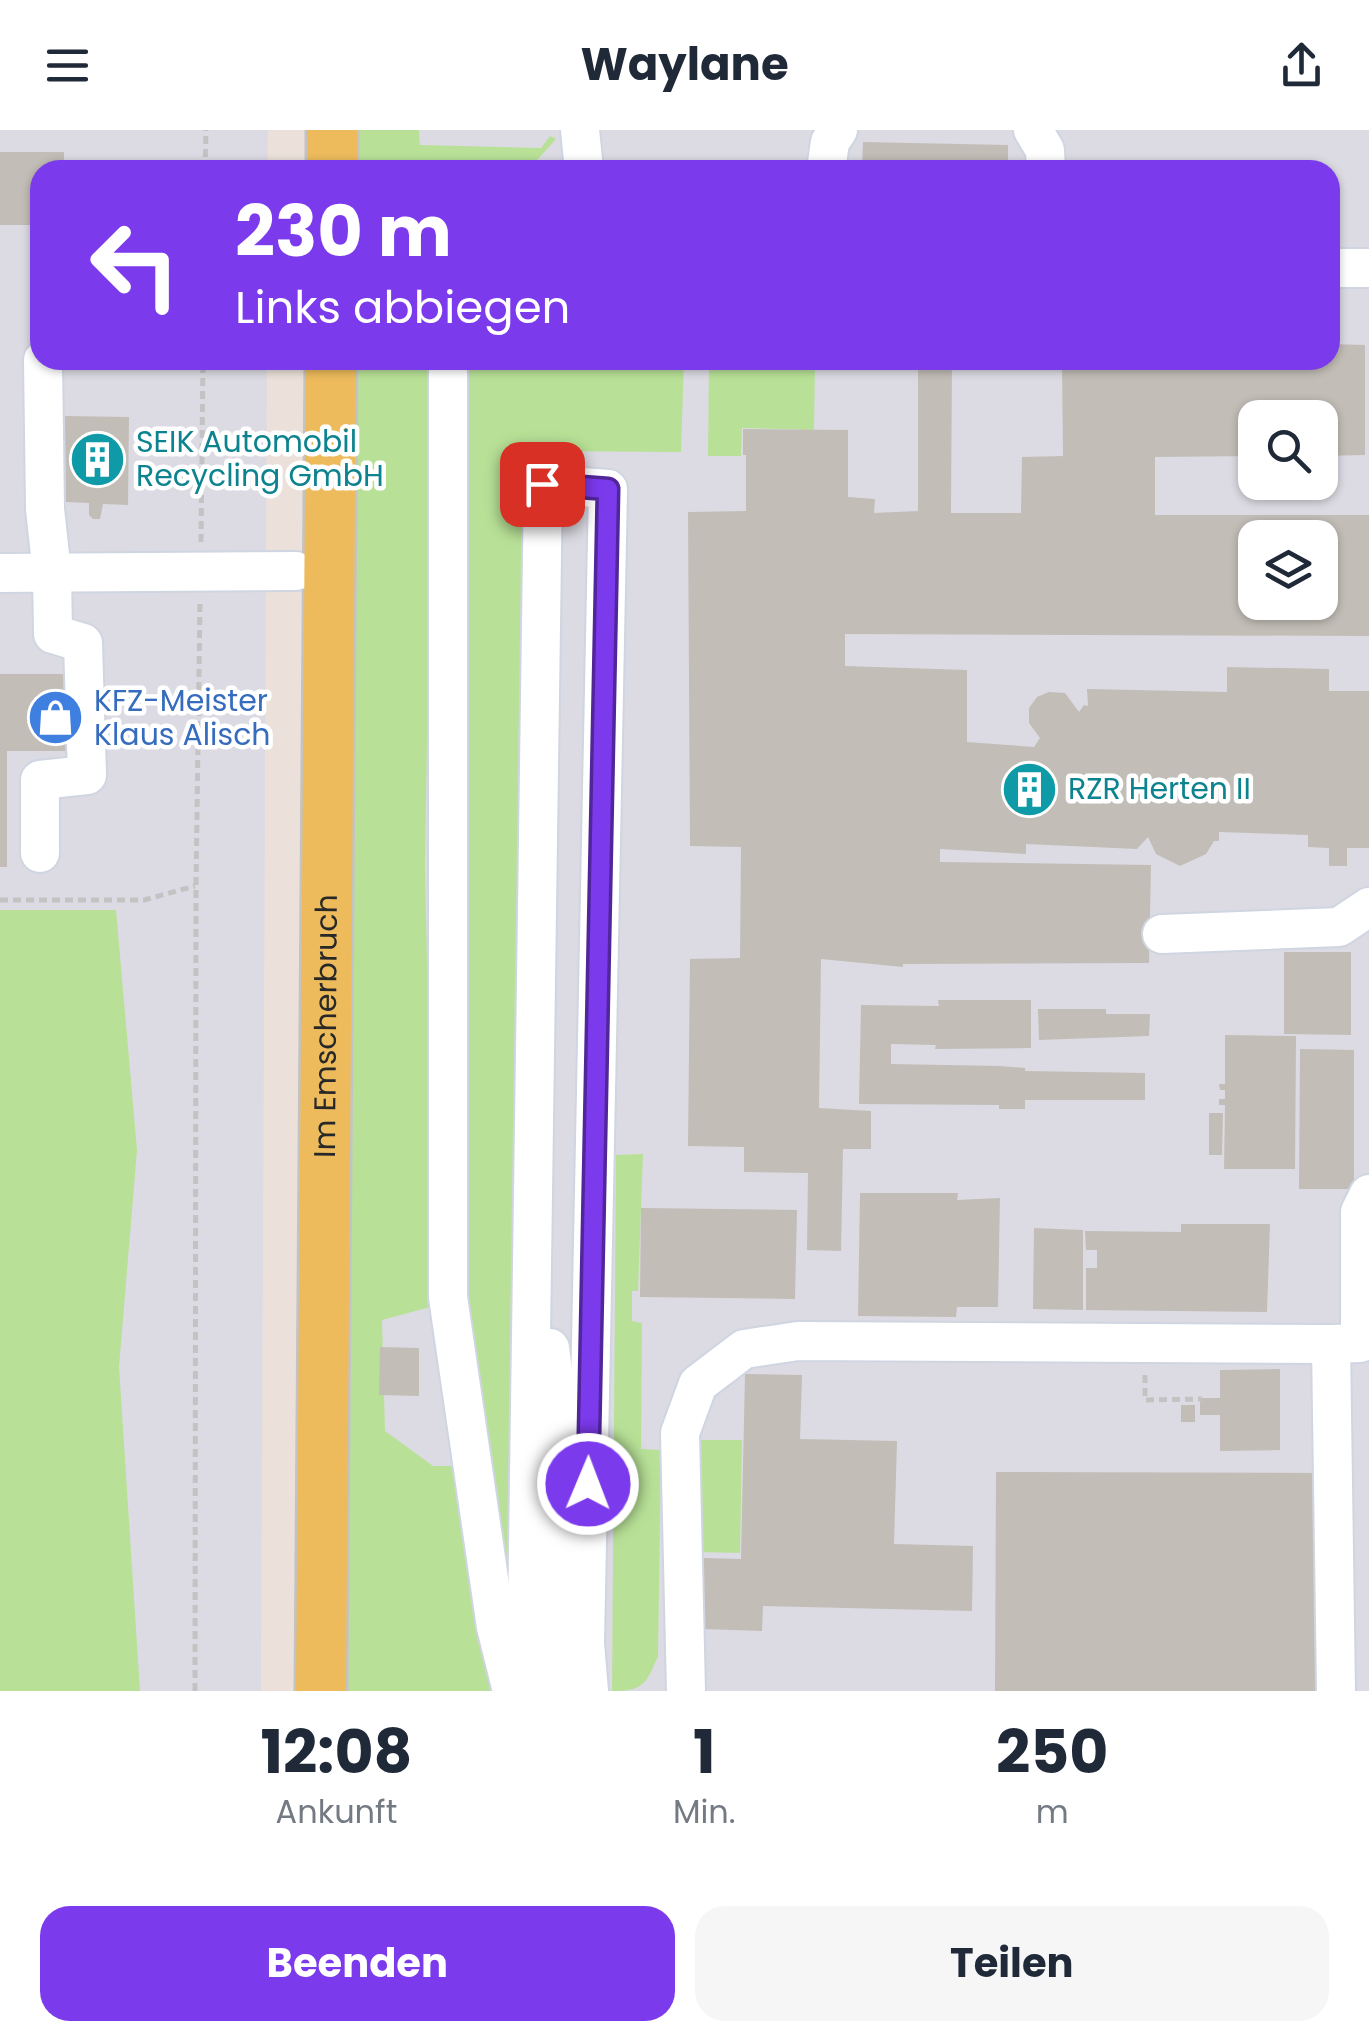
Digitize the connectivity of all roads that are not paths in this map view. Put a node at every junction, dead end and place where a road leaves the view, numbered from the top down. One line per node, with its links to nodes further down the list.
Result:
1 (298, 130): 6 (main road)
2 (332, 130): 7 (main road)
3 (580, 130): 8 (lane)
4 (838, 130): 9 (lane)
5 (1032, 130): 10 (lane)
6 (298, 160)
7 (332, 160)
8 (583, 160)
9 (827, 160)
10 (1046, 160)
11 (1340, 268): 12 (lane)
12 (1369, 268)
13 (43, 370): 19 (lane)
14 (297, 370): 17 (main road, Im Emscherbruch)
15 (331, 370): 27 (main road, Im Emscherbruch)
16 (448, 370): 28 (lane)
17 (296, 571): 19 (lane); 26 (main road, Im Emscherbruch)
18 (0, 573): 19 (lane)
19 (52, 573): 20 (lane)
20 (40, 852)
21 (1369, 908): 22 (lane)
22 (1162, 934)
23 (1369, 1194): 25 (lane)
24 (535, 1202): 29 (lane); 30 (lane); 31 (lane)
25 (1331, 1344): 32 (lane); 33 (lane)
26 (292, 1691)
27 (321, 1691)
28 (512, 1691)
29 (526, 1691)
30 (562, 1691)
31 (589, 1691)
32 (686, 1691)
33 (1336, 1691)

